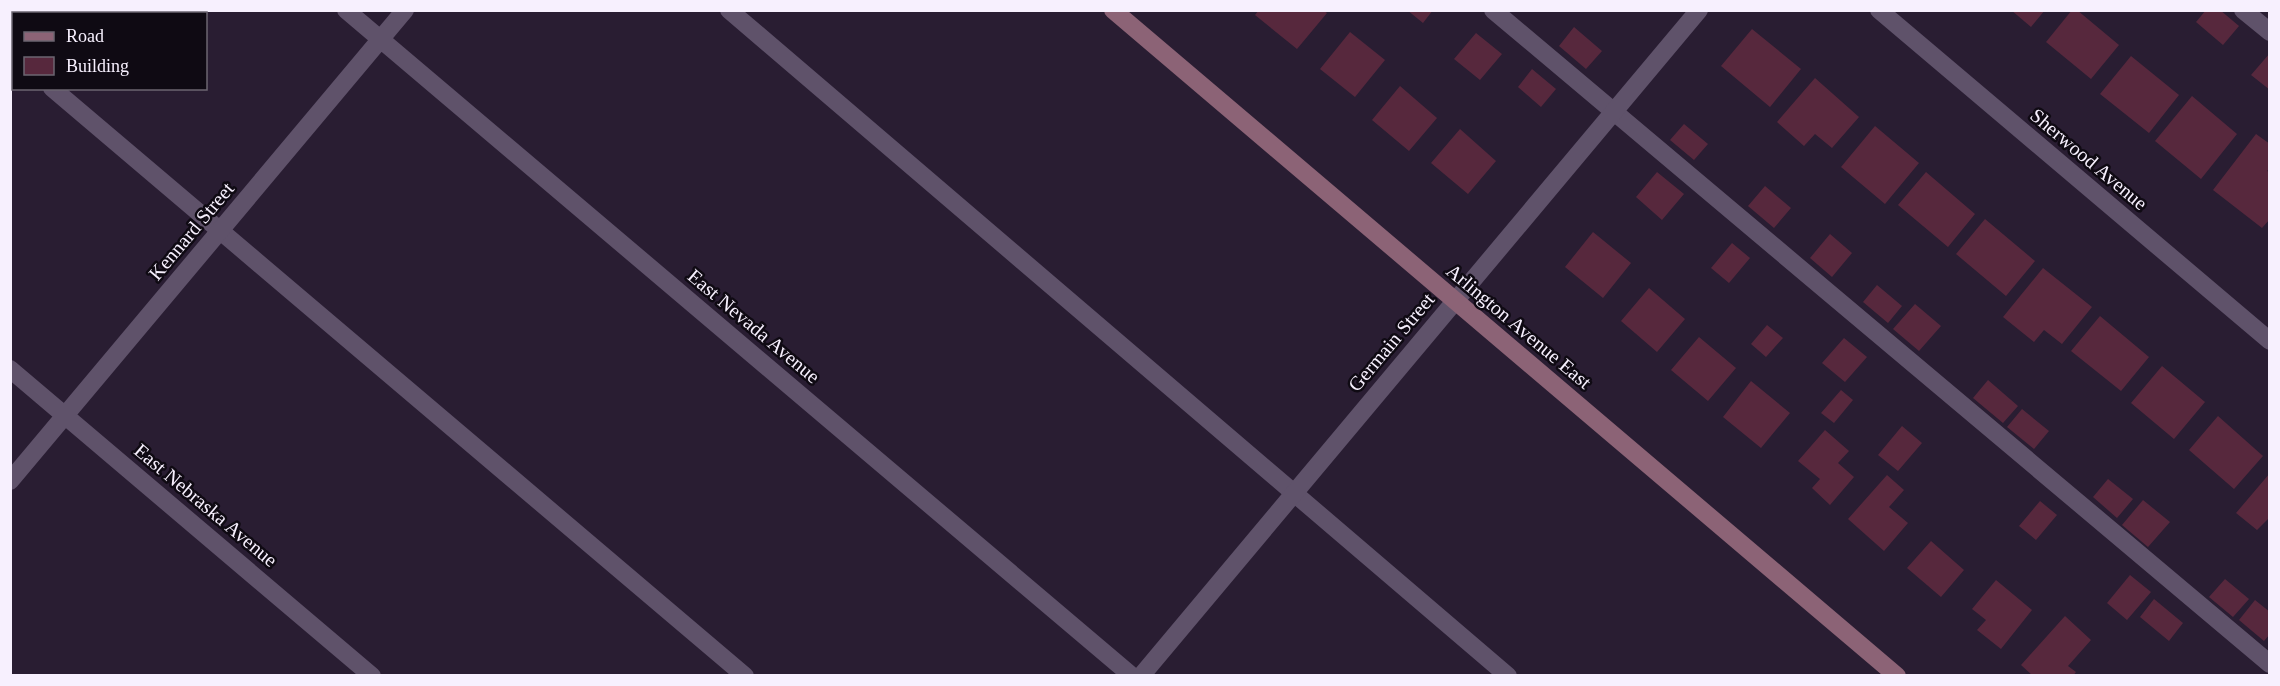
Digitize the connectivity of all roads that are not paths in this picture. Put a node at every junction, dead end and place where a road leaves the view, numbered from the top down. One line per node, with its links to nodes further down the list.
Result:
1 (346, 10): 10 (street, East Nevada Avenue)
2 (405, 10): 10 (street, Kennard Street)
3 (729, 10): 19 (street)
4 (1113, 10): 14 (street, Arlington Avenue East)
5 (1493, 10): 12 (street)
6 (1699, 10): 12 (street, Germain Street)
7 (1879, 10): 15 (street, Sherwood Avenue)
8 (2243, 10): 9 (street)
9 (2270, 32)
10 (381, 39): 13 (street, Kennard Street); 23 (street, East Nevada Avenue)
11 (54, 90): 13 (street)
12 (1614, 112): 14 (street, Germain Street); 20 (street)
13 (220, 231): 17 (street, Kennard Street); 22 (street)
14 (1455, 301): 19 (street, Germain Street); 26 (street, Arlington Avenue East)
15 (2270, 341)
16 (10, 369): 17 (street, East Nebraska Avenue)
17 (65, 416): 18 (street, Kennard Street); 21 (street, East Nebraska Avenue)
18 (10, 481)
19 (1295, 492): 24 (street, Germain Street); 25 (street)
20 (2270, 664)
21 (372, 675)
22 (745, 675)
23 (1132, 675)
24 (1141, 675)
25 (1508, 675)
26 (1897, 675)

